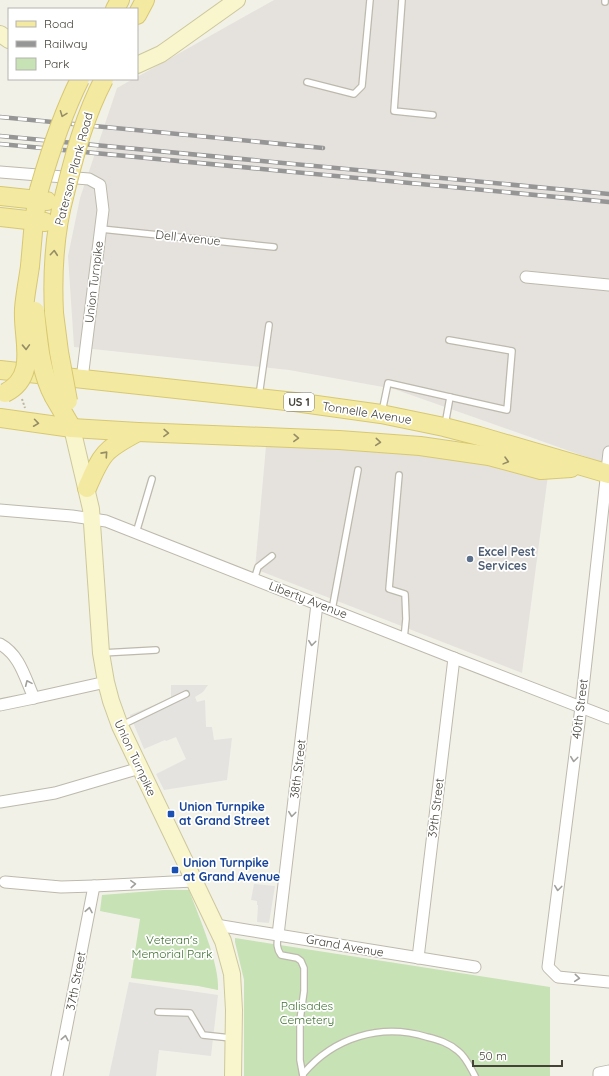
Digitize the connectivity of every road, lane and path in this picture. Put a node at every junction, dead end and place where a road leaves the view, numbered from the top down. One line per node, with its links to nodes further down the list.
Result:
1 (145, 0): 5 (main road)
2 (237, 0): 6 (main road)
3 (370, 0): 9 (lane)
4 (402, 0): 10 (lane)
5 (138, 13)
6 (138, 64)
7 (80, 80): 12 (main road, Paterson Plank Road, one-way to 12, bridge)
8 (103, 80): 14 (main road, Paterson Plank Road, bridge)
9 (307, 82)
10 (433, 114)
11 (0, 172): 18 (street, Union Turnpike)
12 (38, 195): 13 (main road); 14 (main road); 16 (main road, Paterson Plank Road)
13 (0, 196)
14 (63, 198): 17 (main road, Paterson Plank Road)
15 (0, 217): 16 (main road)
16 (34, 221): 17 (main road); 20 (main road, Paterson Plank Road)
17 (57, 224): 30 (main road, Paterson Plank Road, one-way to 17, bridge)
18 (101, 229): 19 (lane, Dell Avenue); 26 (street, Union Turnpike)
19 (274, 247)
20 (30, 266): 27 (main road, Paterson Plank Road, one-way to 27, bridge); 30 (main road, Paterson Plank Road, bridge)
21 (526, 278): 22 (street)
22 (609, 285)
23 (269, 325): 29 (lane)
24 (449, 340): 28 (lane)
25 (2, 369): 26 (main road, Tonnelle Avenue / US 1)
26 (82, 379): 29 (main road, Tonnelle Avenue / US 1)
27 (9, 394): 31 (path)
28 (450, 397): 32 (lane); 34 (lane)
29 (258, 398): 32 (main road, Tonnelle Avenue / US 1)
30 (61, 399): 35 (main road, Paterson Plank Road)
31 (25, 409)
32 (381, 414): 34 (main road, Tonnelle Avenue / US 1)
33 (0, 418): 35 (main road, one-way to 35)
34 (444, 427): 38 (main road, Tonnelle Avenue / US 1)
35 (72, 428): 36 (main road); 43 (main road, Union Turnpike)
36 (138, 432): 38 (main road, one-way to 38); 43 (main road, one-way to 36)
37 (609, 452): 40 (street, 40th Street)
38 (585, 467): 40 (main road, Tonnelle Avenue / US 1)
39 (358, 470): 50 (lane)
40 (608, 474): 60 (street, 40th Street)
41 (399, 475): 51 (lane)
42 (152, 479): 46 (lane)
43 (87, 488): 45 (main road, Union Turnpike)
44 (0, 510): 45 (street, Liberty Avenue)
45 (93, 518): 46 (street, Liberty Avenue); 54 (main road, Union Turnpike)
46 (136, 533): 48 (street, Liberty Avenue)
47 (272, 556): 48 (lane)
48 (254, 580): 49 (street, Liberty Avenue)
49 (317, 604): 50 (street, Liberty Avenue); 69 (street, 38th Street, one-way to 69)
50 (332, 610): 51 (street, Liberty Avenue)
51 (404, 639): 55 (street, Liberty Avenue)
52 (0, 644): 58 (street, one-way to 52)
53 (156, 650): 54 (lane)
54 (102, 653): 56 (main road, Union Turnpike)
55 (454, 658): 60 (street, Liberty Avenue); 70 (street, 39th Street)
56 (106, 682): 58 (street); 62 (main road, Union Turnpike)
57 (186, 694): 62 (lane)
58 (34, 698): 59 (street)
59 (0, 705)
60 (581, 707): 61 (street, Liberty Avenue); 72 (street, 40th Street, one-way to 72)
61 (609, 718)
62 (120, 726): 63 (main road, Union Turnpike)
63 (140, 768): 64 (street); 65 (main road, Union Turnpike)
64 (0, 802)
65 (194, 881): 67 (street, one-way to 65); 68 (main road, Union Turnpike)
66 (5, 882): 67 (street)
67 (94, 886): 77 (street, 37th Street, one-way to 67)
68 (216, 925): 69 (street, Grand Avenue); 74 (main road, Union Turnpike)
69 (278, 935): 70 (street, Grand Avenue); 76 (lane)
70 (418, 958): 71 (street, Grand Avenue)
71 (475, 967)
72 (609, 982)
73 (158, 1012): 74 (lane)
74 (233, 1038): 78 (main road, Union Turnpike)
75 (609, 1071): 80 (street)
76 (303, 1075): 79 (lane)
77 (57, 1076)
78 (232, 1076)
79 (475, 1076)
80 (599, 1076)

